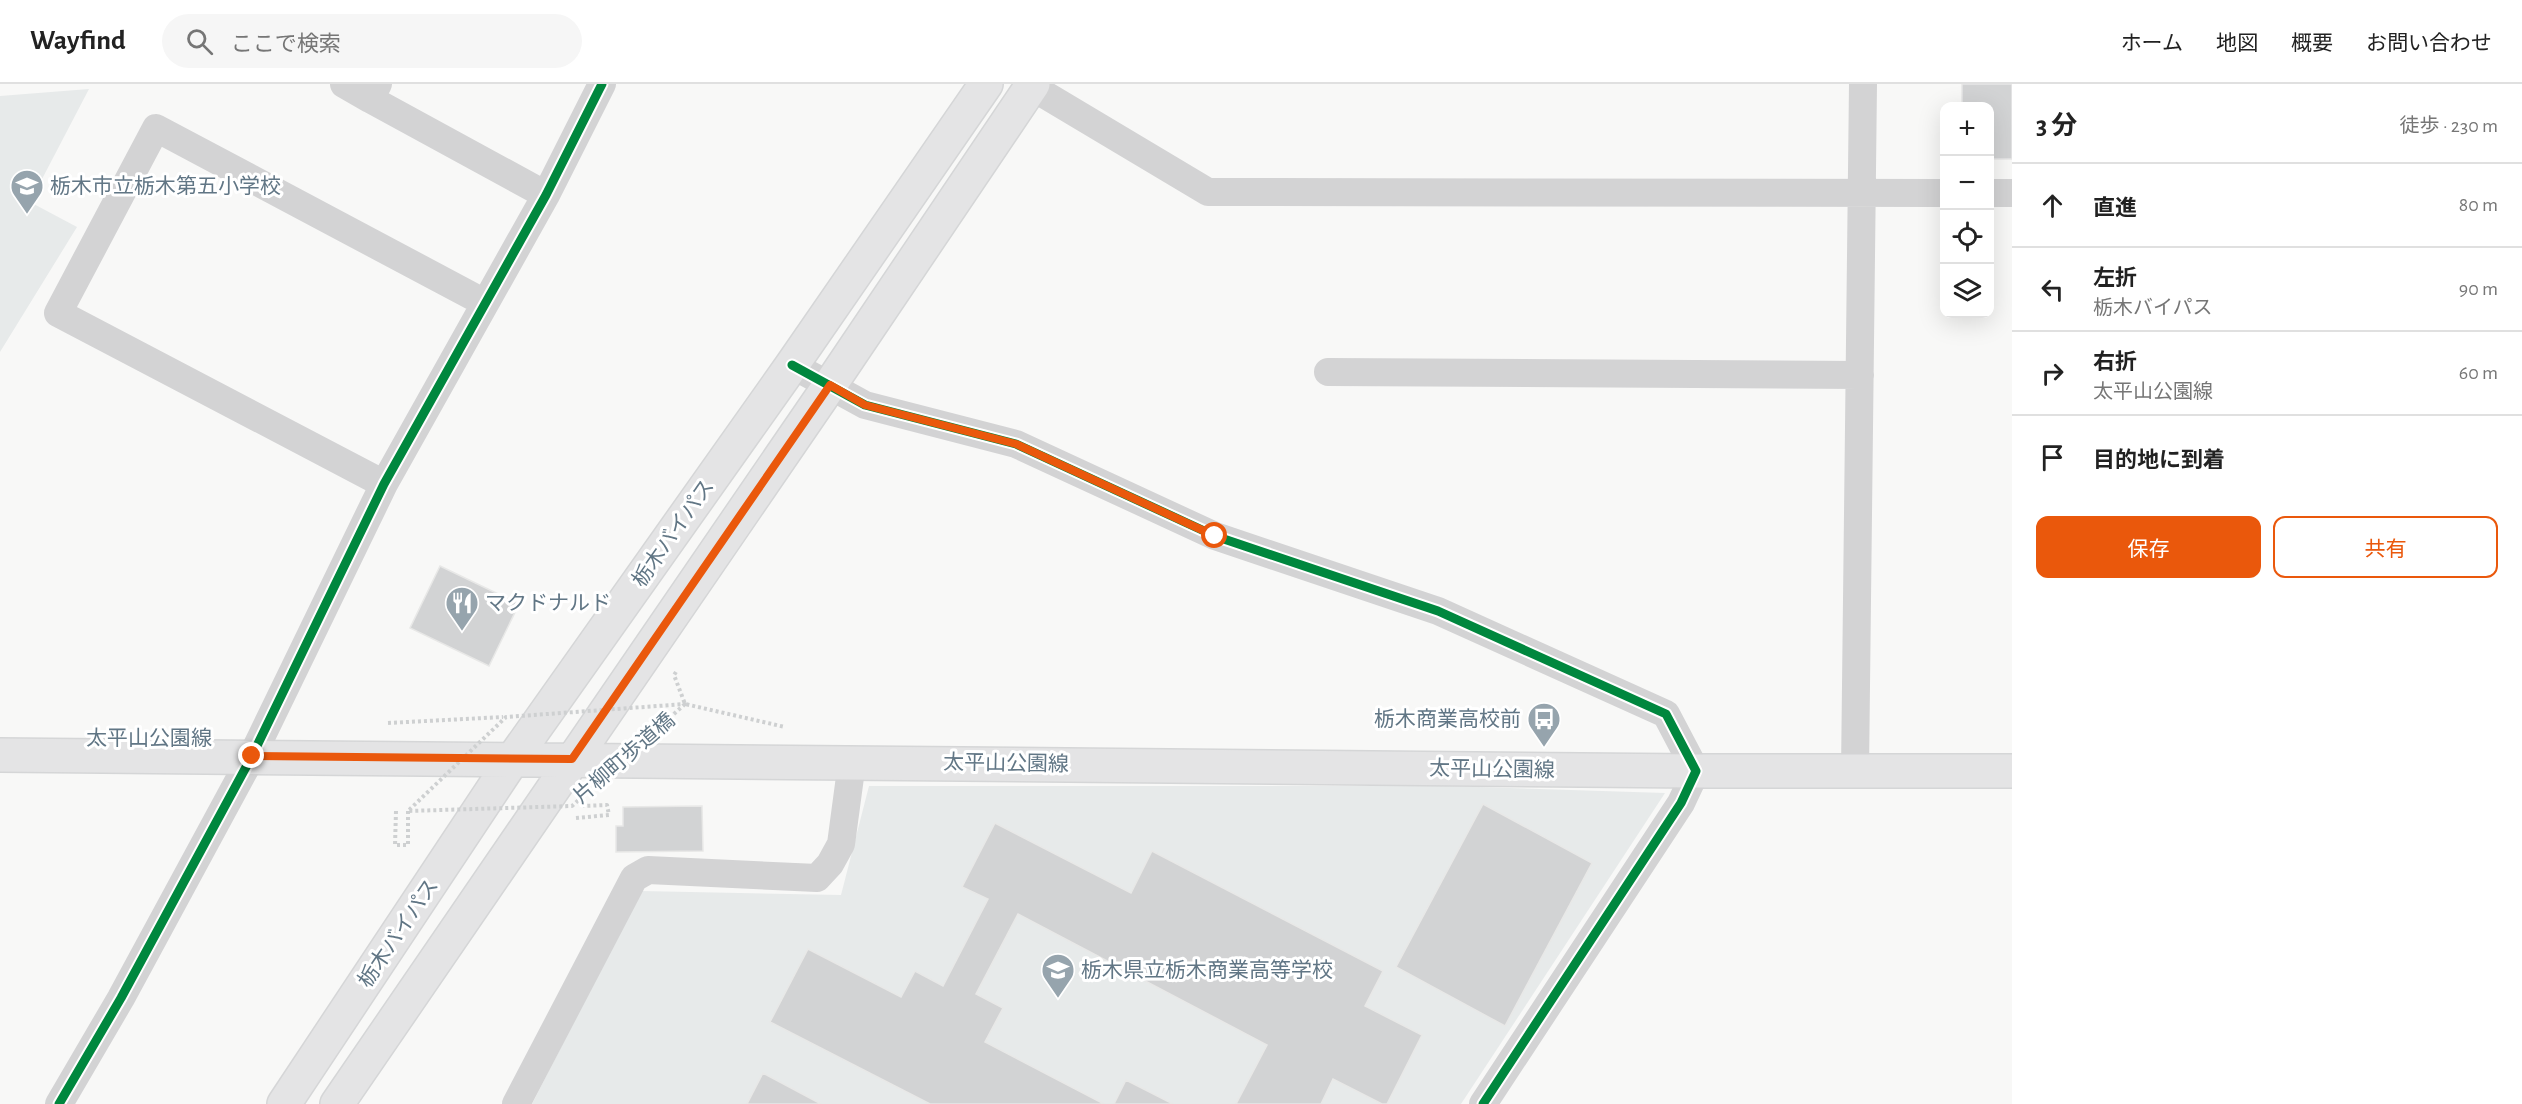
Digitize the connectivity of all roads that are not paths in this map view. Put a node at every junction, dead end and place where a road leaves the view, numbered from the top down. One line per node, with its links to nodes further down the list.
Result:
1 (344, 84): 6 (street)
2 (602, 84): 11 (street)
3 (986, 84): 13 (main road, 栃木バイパス)
4 (1863, 84): 7 (street)
5 (1030, 85): 7 (street); 16 (main road)
6 (374, 91): 11 (street)
7 (1862, 192): 8 (street); 15 (street)
8 (1940, 193)
9 (1994, 193): 10 (street)
10 (2012, 193)
11 (546, 195): 12 (street)
12 (486, 303): 17 (street); 17 (street)
13 (792, 365): 16 (street); 20 (main road, 栃木バイパス)
14 (1328, 372): 15 (street)
15 (1860, 375): 25 (street)
16 (830, 385): 21 (main road); 23 (street)
17 (384, 484): 19 (street)
18 (0, 755): 19 (main road, 太平山公園線)
19 (252, 756): 20 (main road, 太平山公園線); 26 (street)
20 (513, 759): 21 (main road, 太平山公園線); 27 (main road, 栃木バイパス)
21 (572, 759): 22 (main road, 太平山公園線); 28 (main road)
22 (852, 762): 23 (main road, 太平山公園線); 29 (street)
23 (1696, 771): 25 (main road, 太平山公園線); 30 (street)
24 (2012, 771): 25 (main road, 太平山公園線)
25 (1855, 772)
26 (59, 1104)
27 (284, 1104)
28 (337, 1104)
29 (516, 1104)
30 (1483, 1104)

